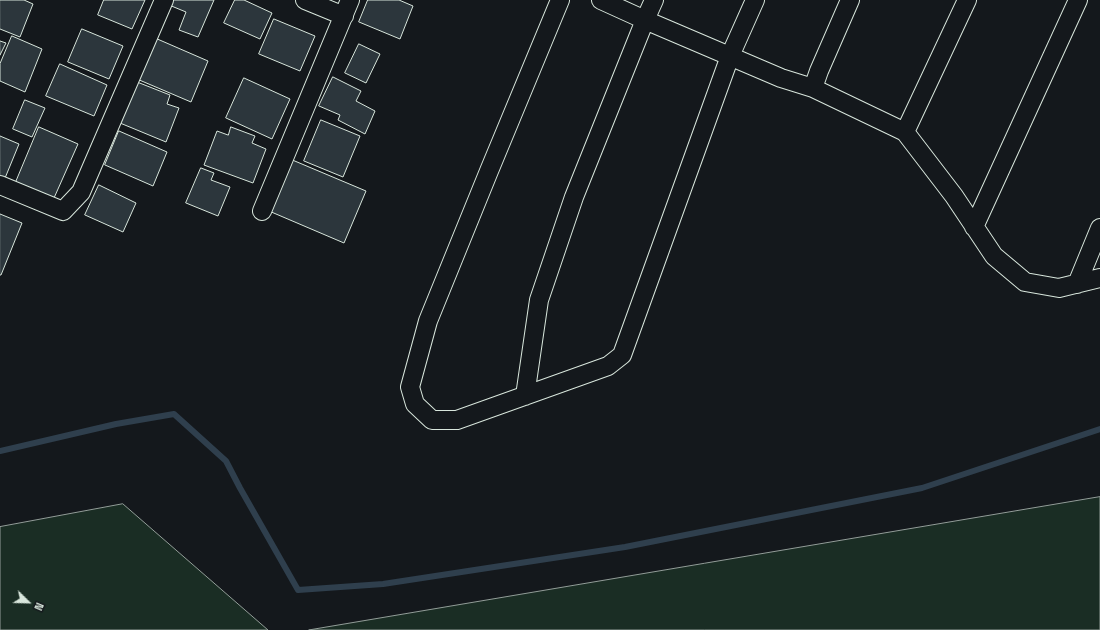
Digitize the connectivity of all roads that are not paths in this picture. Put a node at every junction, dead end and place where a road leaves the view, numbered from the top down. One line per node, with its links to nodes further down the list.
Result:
1 (164, 0): 15 (street)
2 (305, 0): 10 (street)
3 (560, 0): 21 (street)
4 (601, 0): 11 (street)
5 (654, 0): 11 (street)
6 (755, 0): 12 (street)
7 (850, 0): 13 (street)
8 (967, 0): 14 (street)
9 (1078, 0): 17 (street)
10 (347, 8): 16 (street)
11 (645, 20): 12 (street); 21 (street)
12 (730, 56): 13 (street); 21 (street)
13 (813, 88): 14 (street)
14 (905, 132): 17 (street)
15 (0, 185)
16 (262, 212)
17 (974, 227): 20 (street)
18 (1100, 228): 20 (street)
19 (1100, 278): 20 (street)
20 (1077, 284)
21 (525, 396)

